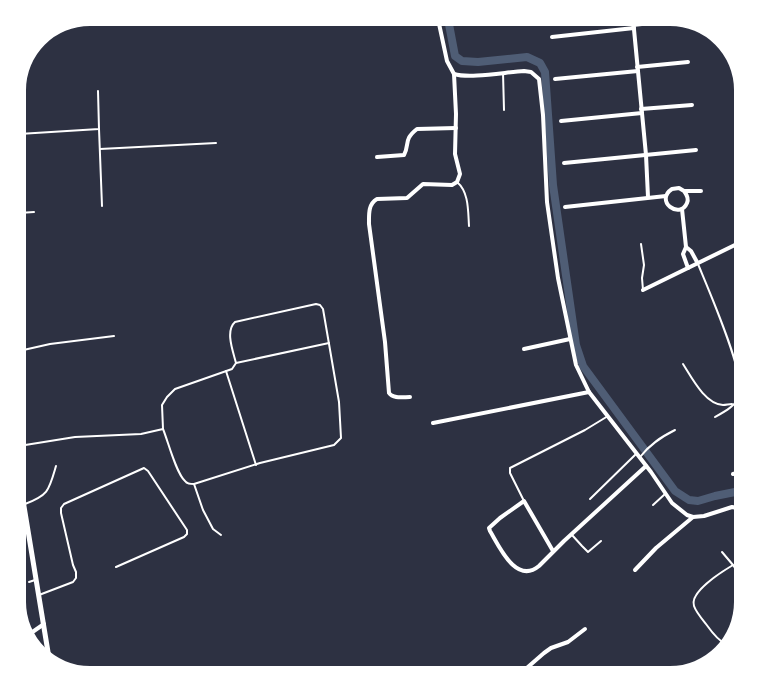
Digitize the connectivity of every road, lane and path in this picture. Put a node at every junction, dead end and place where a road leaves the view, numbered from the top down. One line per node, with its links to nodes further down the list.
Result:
1 (440, 26): 7 (street)
2 (634, 26): 3 (street); 5 (street)
3 (552, 38)
4 (688, 62): 5 (street)
5 (638, 69): 8 (street); 12 (street)
6 (504, 72): 7 (street); 11 (lane); 41 (street)
7 (454, 74): 14 (street)
8 (555, 79)
9 (98, 91): 15 (lane)
10 (692, 105): 12 (street)
11 (504, 110)
12 (642, 111): 13 (street); 20 (street)
13 (561, 121)
14 (456, 128): 21 (street); 23 (street)
15 (99, 129): 16 (lane); 18 (lane)
16 (26, 134)
17 (216, 143): 18 (lane)
18 (100, 149): 28 (lane)
19 (696, 150): 20 (street)
20 (646, 155): 22 (street); 27 (street)
21 (377, 157)
22 (564, 163)
23 (457, 182): 33 (lane); 50 (street)
24 (684, 191): 25 (street); 26 (street); 30 (street)
25 (701, 191)
26 (666, 196): 27 (street); 30 (street)
27 (648, 197): 29 (street)
28 (102, 206)
29 (565, 207)
30 (682, 209): 36 (street)
31 (34, 212): 32 (lane)
32 (26, 213)
33 (469, 226)
34 (641, 244): 39 (lane)
35 (734, 245): 37 (street)
36 (686, 247): 37 (street); 38 (street)
37 (697, 262): 38 (street); 45 (lane)
38 (688, 268): 39 (street)
39 (643, 290)
40 (114, 336): 43 (lane)
41 (570, 339): 44 (street); 49 (street)
42 (329, 343): 46 (lane); 46 (lane); 59 (lane)
43 (26, 349)
44 (524, 349)
45 (734, 360)
46 (236, 363): 48 (lane)
47 (683, 364): 51 (lane)
48 (226, 371): 55 (lane); 59 (lane)
49 (589, 392): 52 (street); 54 (street)
50 (410, 397)
51 (734, 404): 53 (lane)
52 (608, 416): 58 (street); 65 (lane)
53 (715, 417)
54 (433, 423)
55 (163, 429): 57 (lane); 62 (lane)
56 (675, 430): 58 (lane)
57 (26, 445)
58 (638, 456): 61 (street); 64 (lane)
59 (256, 465): 62 (lane)
60 (56, 466): 66 (lane)
61 (646, 466): 63 (street); 71 (street)
62 (194, 484): 72 (lane)
63 (666, 493): 67 (lane); 69 (street)
64 (590, 499)
65 (524, 501): 74 (street); 74 (street)
66 (26, 504)
67 (653, 504)
68 (734, 507): 69 (street)
69 (693, 517): 78 (street)
70 (26, 521): 79 (street)
71 (571, 534): 73 (lane); 74 (street)
72 (221, 535)
73 (601, 541)
74 (553, 551)
75 (722, 552): 76 (lane)
76 (733, 565): 85 (lane)
77 (116, 567): 81 (lane)
78 (635, 570)
79 (36, 580): 80 (lane); 81 (street)
80 (30, 582)
81 (39, 595): 82 (street)
82 (44, 624): 84 (street); 86 (street)
83 (585, 629): 87 (street)
84 (34, 631)
85 (720, 641)
86 (48, 649)
87 (528, 666)

